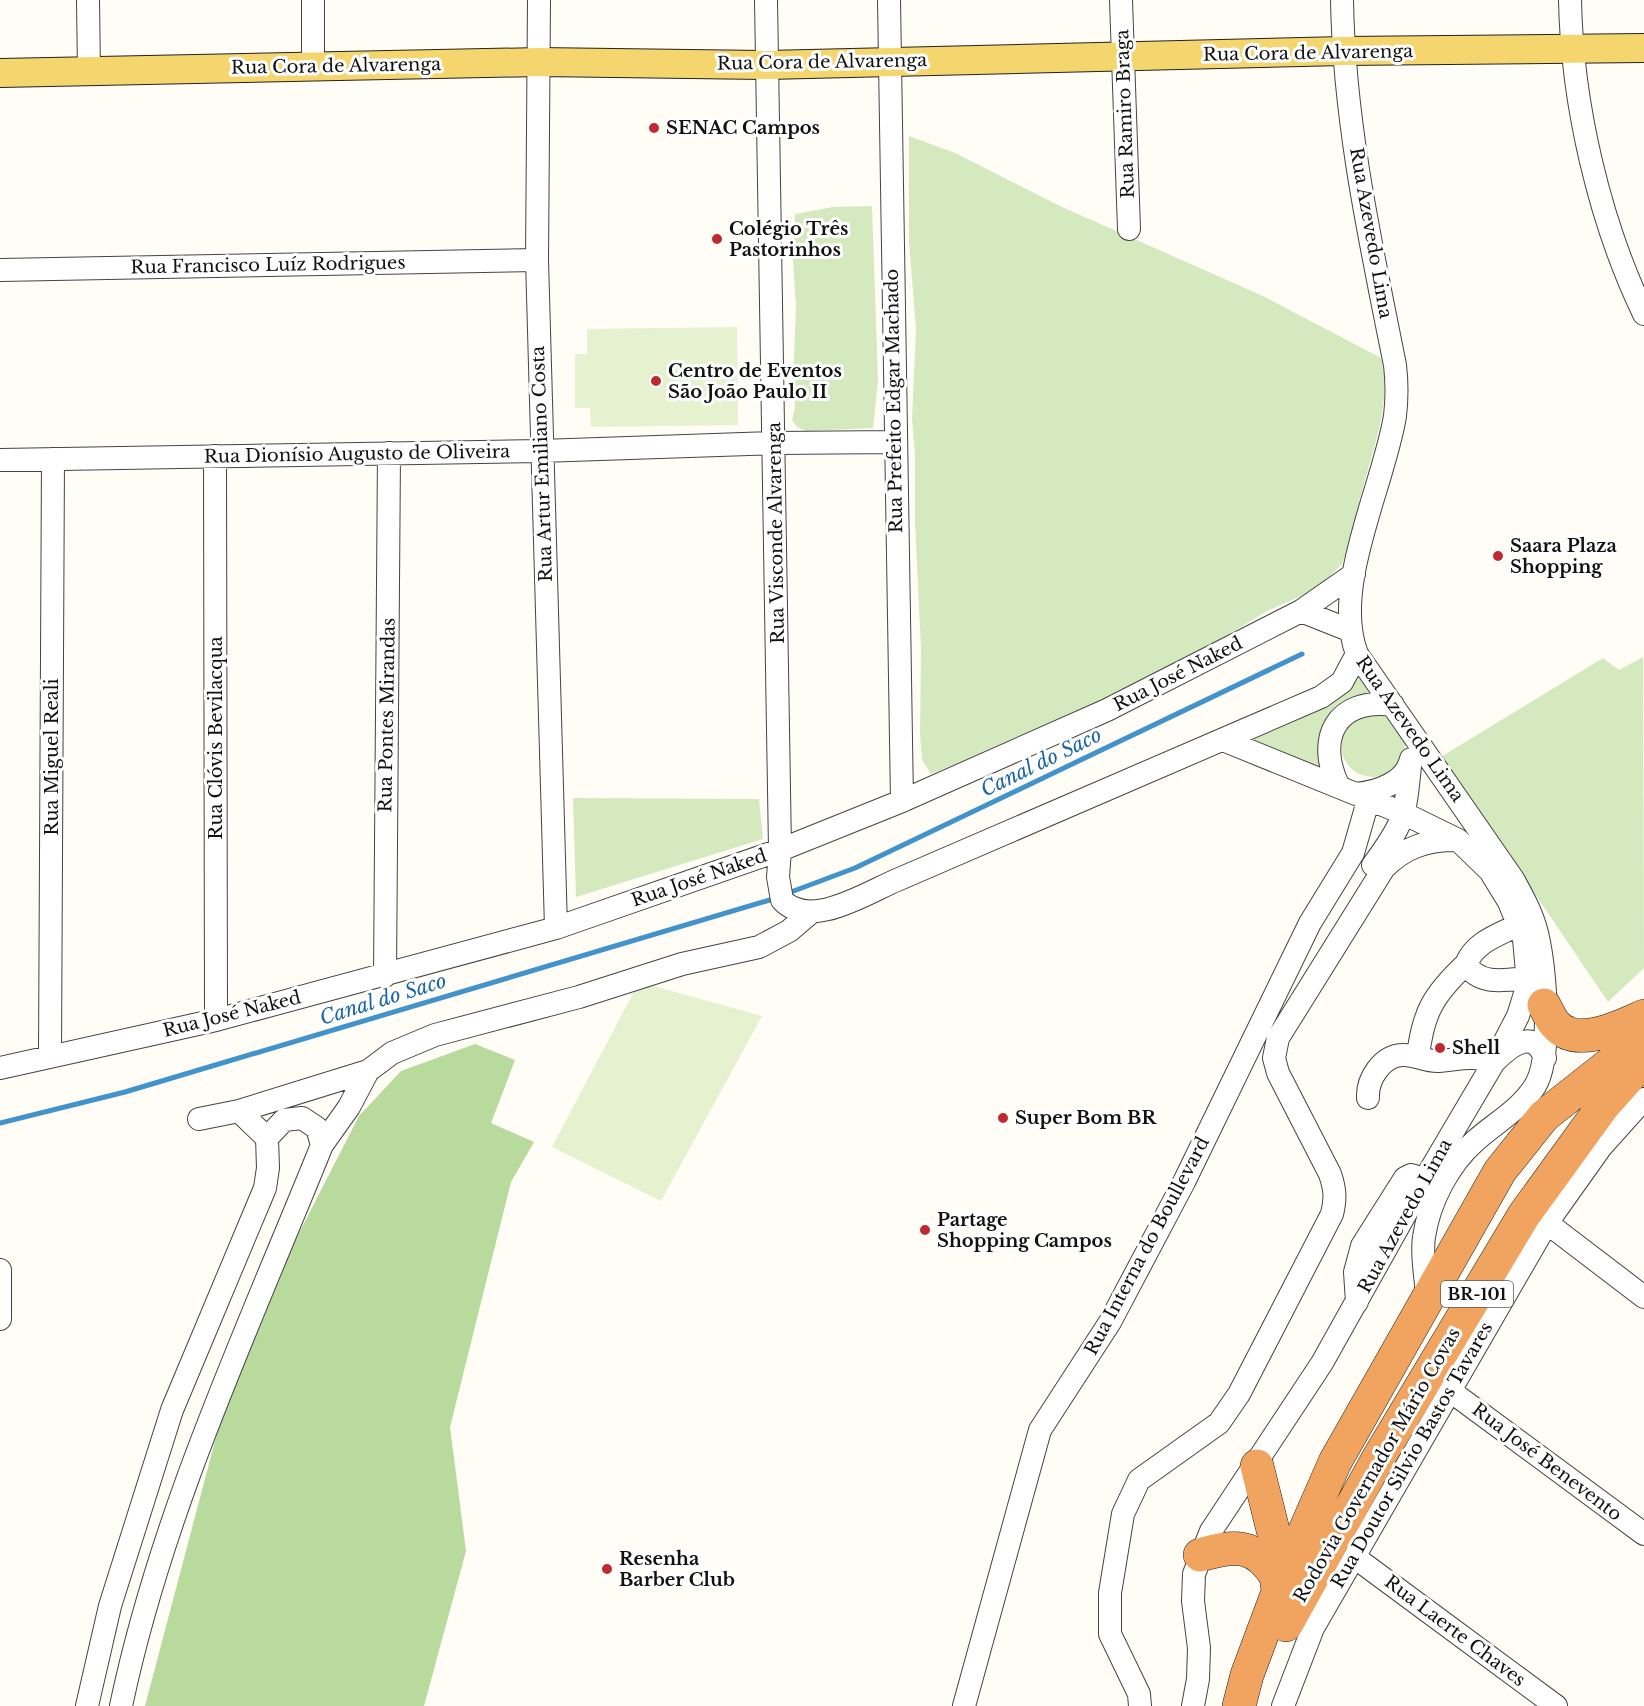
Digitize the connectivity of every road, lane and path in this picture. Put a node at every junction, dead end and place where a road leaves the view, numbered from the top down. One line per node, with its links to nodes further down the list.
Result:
1 (88, 0): 17 (street)
2 (313, 0): 16 (street)
3 (540, 0): 13 (street, Rua Artur Emiliano Costa)
4 (766, 0): 15 (street, Rua Visconde Alvarenga)
5 (890, 0): 14 (street, Rua Prefeito Edgar Machado)
6 (1121, 0): 12 (street, Rua Ramiro Braga)
7 (1342, 0): 11 (street, Rua Azevedo Lima)
8 (1570, 0): 10 (street)
9 (1644, 48): 10 (main road, Rua Cora de Alvarenga)
10 (1571, 50): 11 (main road, Rua Cora de Alvarenga); 22 (street)
11 (1343, 51): 12 (main road, Rua Cora de Alvarenga); 30 (street, Rua Azevedo Lima)
12 (1122, 57): 14 (main road, Rua Cora de Alvarenga); 19 (street, Rua Ramiro Braga)
13 (540, 62): 15 (main road, Rua Cora de Alvarenga); 16 (main road, Rua Cora de Alvarenga); 20 (street, Rua Artur Emiliano Costa)
14 (890, 62): 15 (main road, Rua Cora de Alvarenga); 23 (street, Rua Prefeito Edgar Machado)
15 (767, 64): 24 (street, Rua Visconde Alvarenga)
16 (313, 67): 17 (main road, Rua Cora de Alvarenga)
17 (89, 72): 18 (main road, Rua Cora de Alvarenga)
18 (0, 73)
19 (1129, 229)
20 (537, 260): 21 (street, Rua Francisco Luíz Rodrigues); 25 (street, Rua Artur Emiliano Costa)
21 (0, 270)
22 (1644, 314)
23 (895, 442): 24 (street, Rua Dionísio Augusto de Oliveira); 39 (street, Rua Prefeito Edgar Machado)
24 (775, 443): 25 (street, Rua Dionísio Augusto de Oliveira); 42 (street, Rua Visconde Alvarenga)
25 (541, 451): 26 (street, Rua Dionísio Augusto de Oliveira); 46 (street, Rua Artur Emiliano Costa)
26 (390, 453): 27 (street, Rua Dionísio Augusto de Oliveira); 49 (street, Rua Pontes Mirandas)
27 (215, 456): 28 (street, Rua Dionísio Augusto de Oliveira); 52 (street, Rua Clóvis Bevilacqua)
28 (53, 459): 29 (street, Rua Dionísio Augusto de Oliveira); 54 (street, Rua Miguel Reali)
29 (0, 460)
30 (1354, 574): 31 (street, Rua José Naked); 32 (street, Rua Azevedo Lima)
31 (1301, 611): 32 (street); 39 (street, Rua José Naked)
32 (1349, 630): 33 (street, Rua Azevedo Lima)
33 (1357, 654): 34 (street, Rua Azevedo Lima); 36 (street)
34 (1393, 705): 35 (street, Rua Azevedo Lima); 38 (street)
35 (1414, 735): 37 (street); 50 (street, Rua Azevedo Lima)
36 (1223, 740): 38 (street, Rua Azevedo Lima); 44 (street)
37 (1410, 765): 38 (street); 40 (street)
38 (1354, 794): 40 (street, Rua Azevedo Lima); 82 (street, Rua Interna do Boullevard)
39 (902, 801): 42 (street, Rua José Naked)
40 (1405, 814): 41 (street, Rua Azevedo Lima); 61 (street)
41 (1458, 840): 45 (street, Rua Azevedo Lima); 61 (street)
42 (780, 850): 43 (street, Rua Visconde Alvarenga); 46 (street, Rua José Naked)
43 (782, 900): 44 (street); 47 (street)
44 (809, 914): 47 (street)
45 (1518, 925): 48 (street); 50 (street, Rua Azevedo Lima)
46 (556, 928): 49 (street, Rua José Naked)
47 (770, 941): 60 (street)
48 (1466, 964): 50 (street); 55 (street)
49 (385, 976): 52 (street, Rua José Naked)
50 (1536, 992): 51 (highway); 56 (street, Rua Azevedo Lima); 58 (street, Rua Azevedo Lima)
51 (1644, 1016)
52 (216, 1020): 54 (street, Rua José Naked)
53 (1644, 1037): 70 (highway, Rodovia Governador Mário Covas / BR-101)
54 (50, 1055): 59 (street, Rua José Naked)
55 (1418, 1056): 58 (street); 62 (street)
56 (1545, 1058): 58 (street); 70 (street, Rua Azevedo Lima)
57 (1644, 1060): 74 (highway, Rodovia Governador Mário Covas / BR-101)
58 (1494, 1062): 75 (street, Rua Azevedo Lima)
59 (0, 1068)
60 (368, 1071): 64 (street); 67 (street)
61 (1278, 1073): 83 (street)
62 (1368, 1098)
63 (1644, 1099): 68 (street, Rua Doutor Silvio Bastos Tavares)
64 (239, 1111): 65 (street); 66 (street)
65 (199, 1119)
66 (267, 1138): 67 (street); 80 (street)
67 (322, 1145): 81 (street)
68 (1547, 1223): 71 (street); 73 (street, Rua Doutor Silvio Bastos Tavares)
69 (0, 1270): 72 (street)
70 (1427, 1296): 74 (highway); 79 (highway, Rodovia Governador Mário Covas / BR-101)
71 (1644, 1297)
72 (0, 1319)
73 (1449, 1390): 76 (street, Rua José Benevento); 78 (street, Rua Doutor Silvio Bastos Tavares)
74 (1379, 1456): 86 (highway, Rodovia Governador Mário Covas / BR-101)
75 (1257, 1466): 77 (street, Rua Azevedo Lima); 79 (highway)
76 (1644, 1534)
77 (1200, 1555): 79 (highway); 84 (street)
78 (1353, 1556): 87 (street, Rua Doutor Silvio Bastos Tavares); 88 (street, Rua Laerte Chaves)
79 (1277, 1584): 85 (highway, Rodovia Governador Mário Covas / BR-101)
80 (87, 1706)
81 (121, 1706)
82 (964, 1706)
83 (1140, 1706)
84 (1193, 1706)
85 (1239, 1706)
86 (1256, 1706)
87 (1283, 1706)
88 (1556, 1706)

